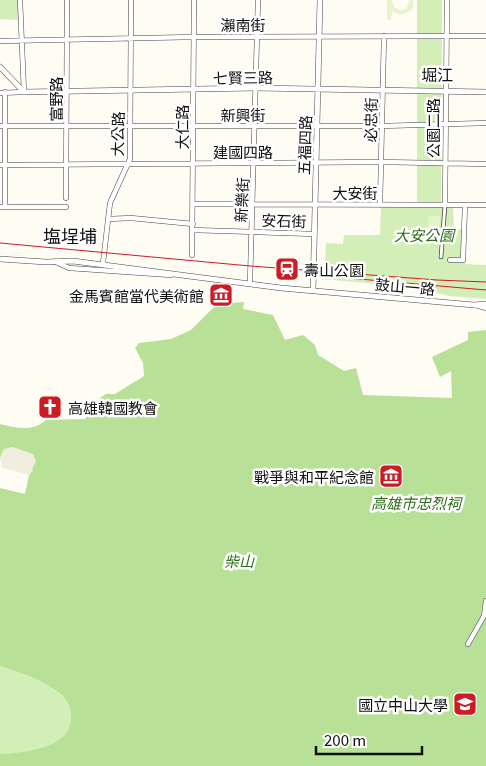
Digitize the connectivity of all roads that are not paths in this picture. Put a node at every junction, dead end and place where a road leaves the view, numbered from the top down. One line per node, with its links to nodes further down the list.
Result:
1 (20, 0): 15 (street)
2 (67, 0): 16 (street, 富野路)
3 (131, 0): 14 (street, 大公路)
4 (194, 0): 12 (street, 大仁路)
5 (258, 0): 13 (street, 新樂街)
6 (320, 0): 8 (street, 五福四路)
7 (447, 0): 10 (street, 公園二路)
8 (320, 36): 9 (street, 瀨南街); 13 (street, 瀨南街); 20 (street, 五福四路)
9 (384, 36): 10 (street, 瀨南街); 22 (street, 必忠街)
10 (446, 36): 11 (street, 瀨南街); 23 (street, 公園二路)
11 (486, 36)
12 (194, 37): 13 (street, 瀨南街); 14 (street, 瀨南街); 21 (street, 大仁路)
13 (258, 37): 19 (street, 新樂街)
14 (130, 38): 16 (street, 瀨南街); 27 (street, 大公路)
15 (23, 39): 16 (street, 瀨南街); 17 (street, 瀨南街); 25 (street)
16 (67, 39): 26 (street, 富野路)
17 (0, 41)
18 (0, 67): 25 (street)
19 (256, 88): 20 (street, 七賢三路); 21 (street, 七賢三路); 35 (street, 新樂街)
20 (318, 89): 22 (street, 七賢三路); 36 (street, 五福四路)
21 (194, 90): 27 (street, 七賢三路); 34 (street, 大仁路)
22 (383, 90): 23 (street, 七賢三路); 37 (street, 必忠街)
23 (445, 91): 28 (street, 七賢三路); 29 (street, 公園二路)
24 (2, 92): 25 (street, 七賢三路); 31 (street)
25 (24, 92): 26 (street, 七賢三路)
26 (68, 92): 27 (street, 七賢三路); 32 (street, 富野路)
27 (130, 92): 33 (street, 大公路)
28 (486, 92)
29 (444, 123): 30 (street, 新興街); 37 (street, 新興街); 43 (street, 公園二路)
30 (486, 123)
31 (3, 126): 32 (street, 新興街); 45 (street)
32 (67, 126): 33 (street, 新興街); 46 (street, 富野路)
33 (130, 126): 34 (street, 新興街); 42 (street, 大公路)
34 (194, 126): 35 (street, 新興街); 39 (street, 大仁路)
35 (256, 126): 36 (street, 新興街); 40 (street, 新樂街)
36 (317, 126): 37 (street, 新興街); 41 (street, 五福四路)
37 (382, 126): 38 (street, 必忠街)
38 (382, 162): 41 (street, 建國四路); 43 (street, 建國四路); 51 (street, 必忠街)
39 (193, 163): 40 (street, 建國四路); 42 (street, 建國四路); 48 (street, 大仁路)
40 (255, 163): 41 (street, 建國四路); 49 (street, 新樂街)
41 (316, 163): 50 (street, 五福四路)
42 (130, 164): 46 (street, 建國四路); 57 (street, 大公路)
43 (445, 164): 44 (street, 建國四路); 52 (street, 公園二路)
44 (486, 164)
45 (3, 165): 46 (street, 建國四路); 55 (street)
46 (67, 165): 47 (street, 富野路)
47 (66, 198)
48 (193, 204): 49 (street, 大安街); 58 (street, 大仁路)
49 (253, 204): 50 (street, 大安街); 60 (street, 新樂街)
50 (315, 204): 51 (street, 大安街); 61 (street, 五福四路)
51 (380, 205): 52 (street, 大安街)
52 (445, 205): 53 (street, 大安街); 63 (street, 公園二路)
53 (465, 205): 54 (street, 大安街); 65 (street)
54 (486, 205)
55 (3, 207): 56 (street)
56 (66, 207)
57 (108, 219): 58 (street); 67 (street, 大公路)
58 (193, 224): 59 (street, 大仁路)
59 (193, 230): 60 (street, 安石街); 62 (street, 大仁路)
60 (252, 232): 61 (street, 安石街); 69 (street, 新樂街)
61 (314, 234): 70 (street, 五福四路)
62 (192, 255)
63 (441, 257)
64 (0, 259): 66 (street)
65 (450, 260)
66 (56, 262): 67 (street, 鼓山一路); 68 (street, 鼓山一路)
67 (103, 264): 68 (street, 鼓山一路)
68 (172, 274): 69 (street, 鼓山一路)
69 (250, 282): 70 (street, 鼓山一路)
70 (313, 290): 72 (street, 鼓山一路)
71 (486, 304): 72 (street, 鼓山一路)
72 (474, 305): 73 (street)
73 (486, 308)
74 (486, 601): 75 (street)
75 (468, 644)

